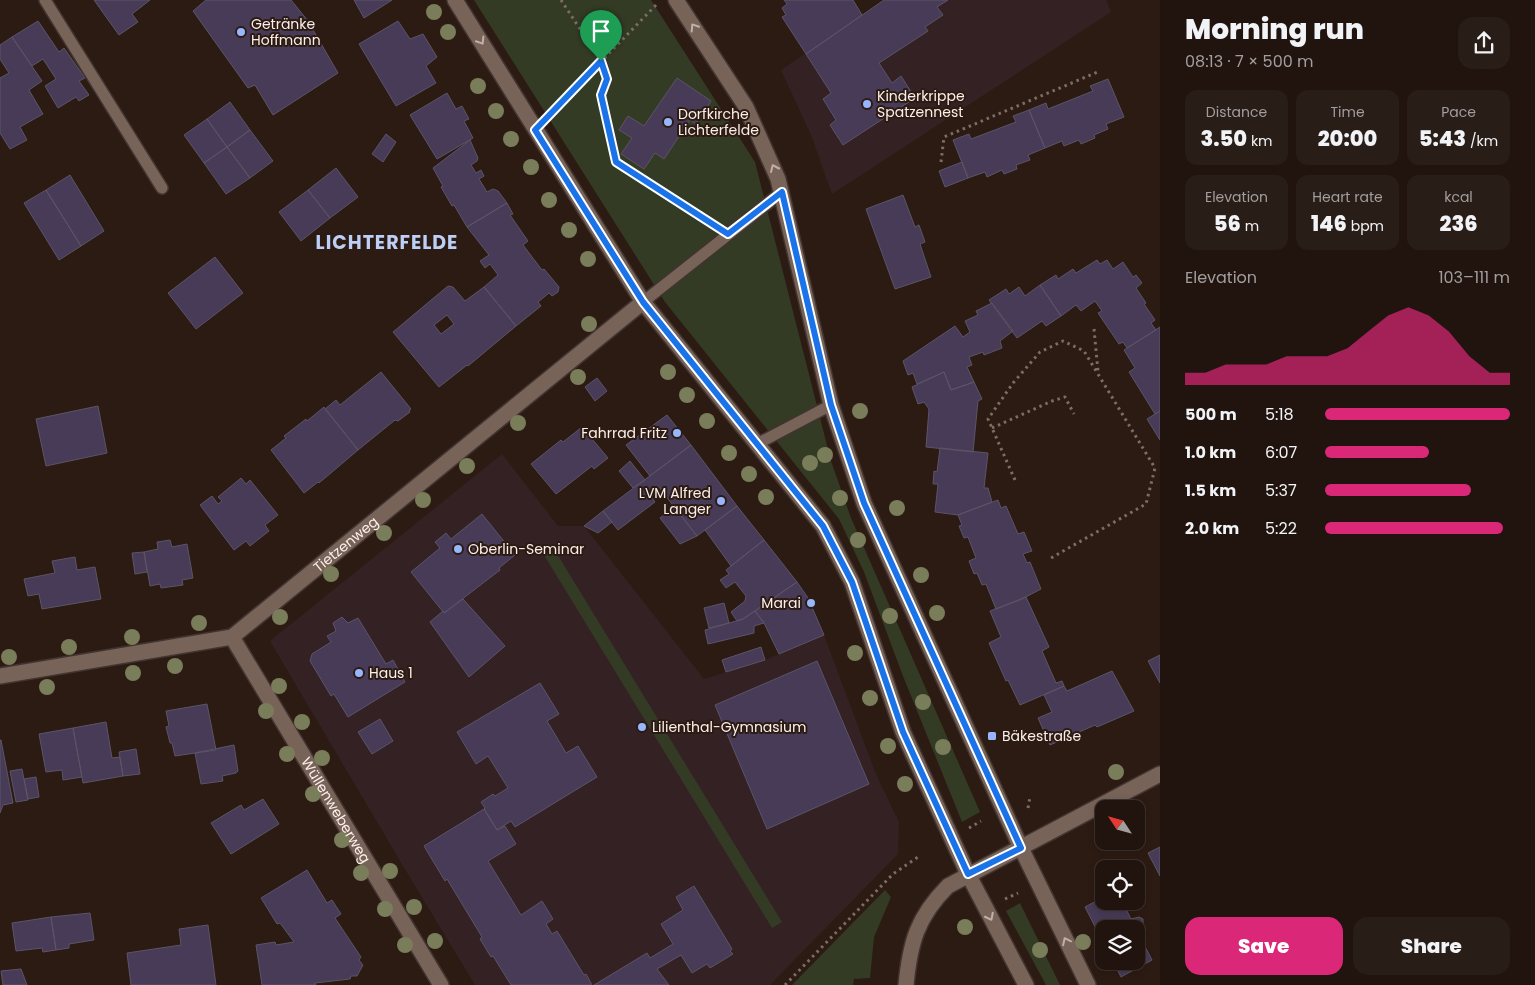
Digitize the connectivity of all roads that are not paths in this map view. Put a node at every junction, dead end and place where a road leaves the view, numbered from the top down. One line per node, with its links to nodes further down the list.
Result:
1 (46, 0): 4 (lane)
2 (455, 0): 6 (main road, one-way to 6)
3 (676, 0): 5 (main road, one-way to 3)
4 (162, 188)
5 (782, 192): 6 (lane); 7 (main road)
6 (643, 302): 8 (main road); 9 (main road, Tietzenweg)
7 (831, 405): 8 (lane); 12 (main road)
8 (757, 444): 13 (main road)
9 (232, 636): 10 (main road, Tietzenweg); 14 (main road, Wüllenweberweg)
10 (0, 676)
11 (1160, 774): 12 (main road)
12 (1021, 848): 13 (main road); 17 (main road, one-way to 12)
13 (968, 874): 15 (main road); 16 (main road, one-way to 16)
14 (441, 985)
15 (906, 985)
16 (1026, 985)
17 (1088, 985)

